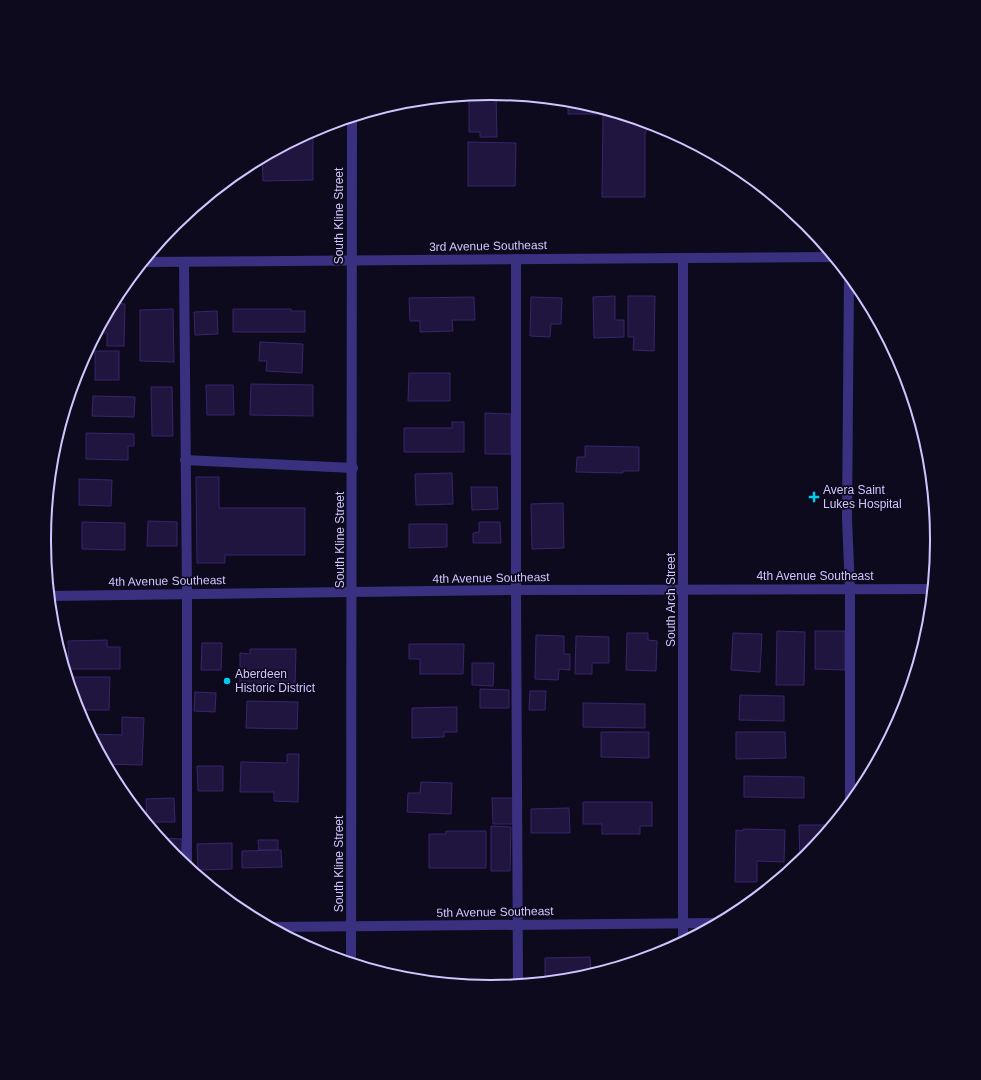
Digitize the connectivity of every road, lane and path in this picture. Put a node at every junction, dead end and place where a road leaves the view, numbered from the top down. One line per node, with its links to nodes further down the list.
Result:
1 (352, 123): 5 (street, South Kline Street)
2 (826, 256): 3 (street, 3rd Avenue Southeast)
3 (683, 258): 4 (street, 3rd Avenue Southeast); 14 (street, South Arch Street)
4 (516, 259): 5 (street, 3rd Avenue Southeast); 13 (street)
5 (352, 261): 7 (street, 3rd Avenue Southeast); 10 (street, South Kline Street)
6 (150, 262): 7 (street, 3rd Avenue Southeast)
7 (184, 262): 9 (street)
8 (849, 286): 11 (street)
9 (186, 460): 10 (street); 16 (street)
10 (353, 468): 15 (street, South Kline Street)
11 (850, 589): 12 (street, 4th Avenue Southeast); 14 (street, 4th Avenue Southeast); 18 (street)
12 (927, 589)
13 (516, 590): 14 (street, 4th Avenue Southeast); 15 (street, 4th Avenue Southeast); 22 (street)
14 (684, 590): 20 (street, South Arch Street)
15 (353, 592): 16 (street, 4th Avenue Southeast); 24 (street, South Kline Street)
16 (187, 594): 17 (street, 4th Avenue Southeast); 19 (street)
17 (55, 596)
18 (850, 792)
19 (188, 858)
20 (683, 923): 21 (street, 5th Avenue Southeast); 22 (street, 5th Avenue Southeast); 25 (street, South Arch Street)
21 (706, 923)
22 (517, 924): 24 (street, 5th Avenue Southeast); 27 (street)
23 (283, 927): 24 (street, 5th Avenue Southeast)
24 (352, 927): 26 (street, South Kline Street)
25 (683, 935)
26 (351, 957)
27 (518, 979)

